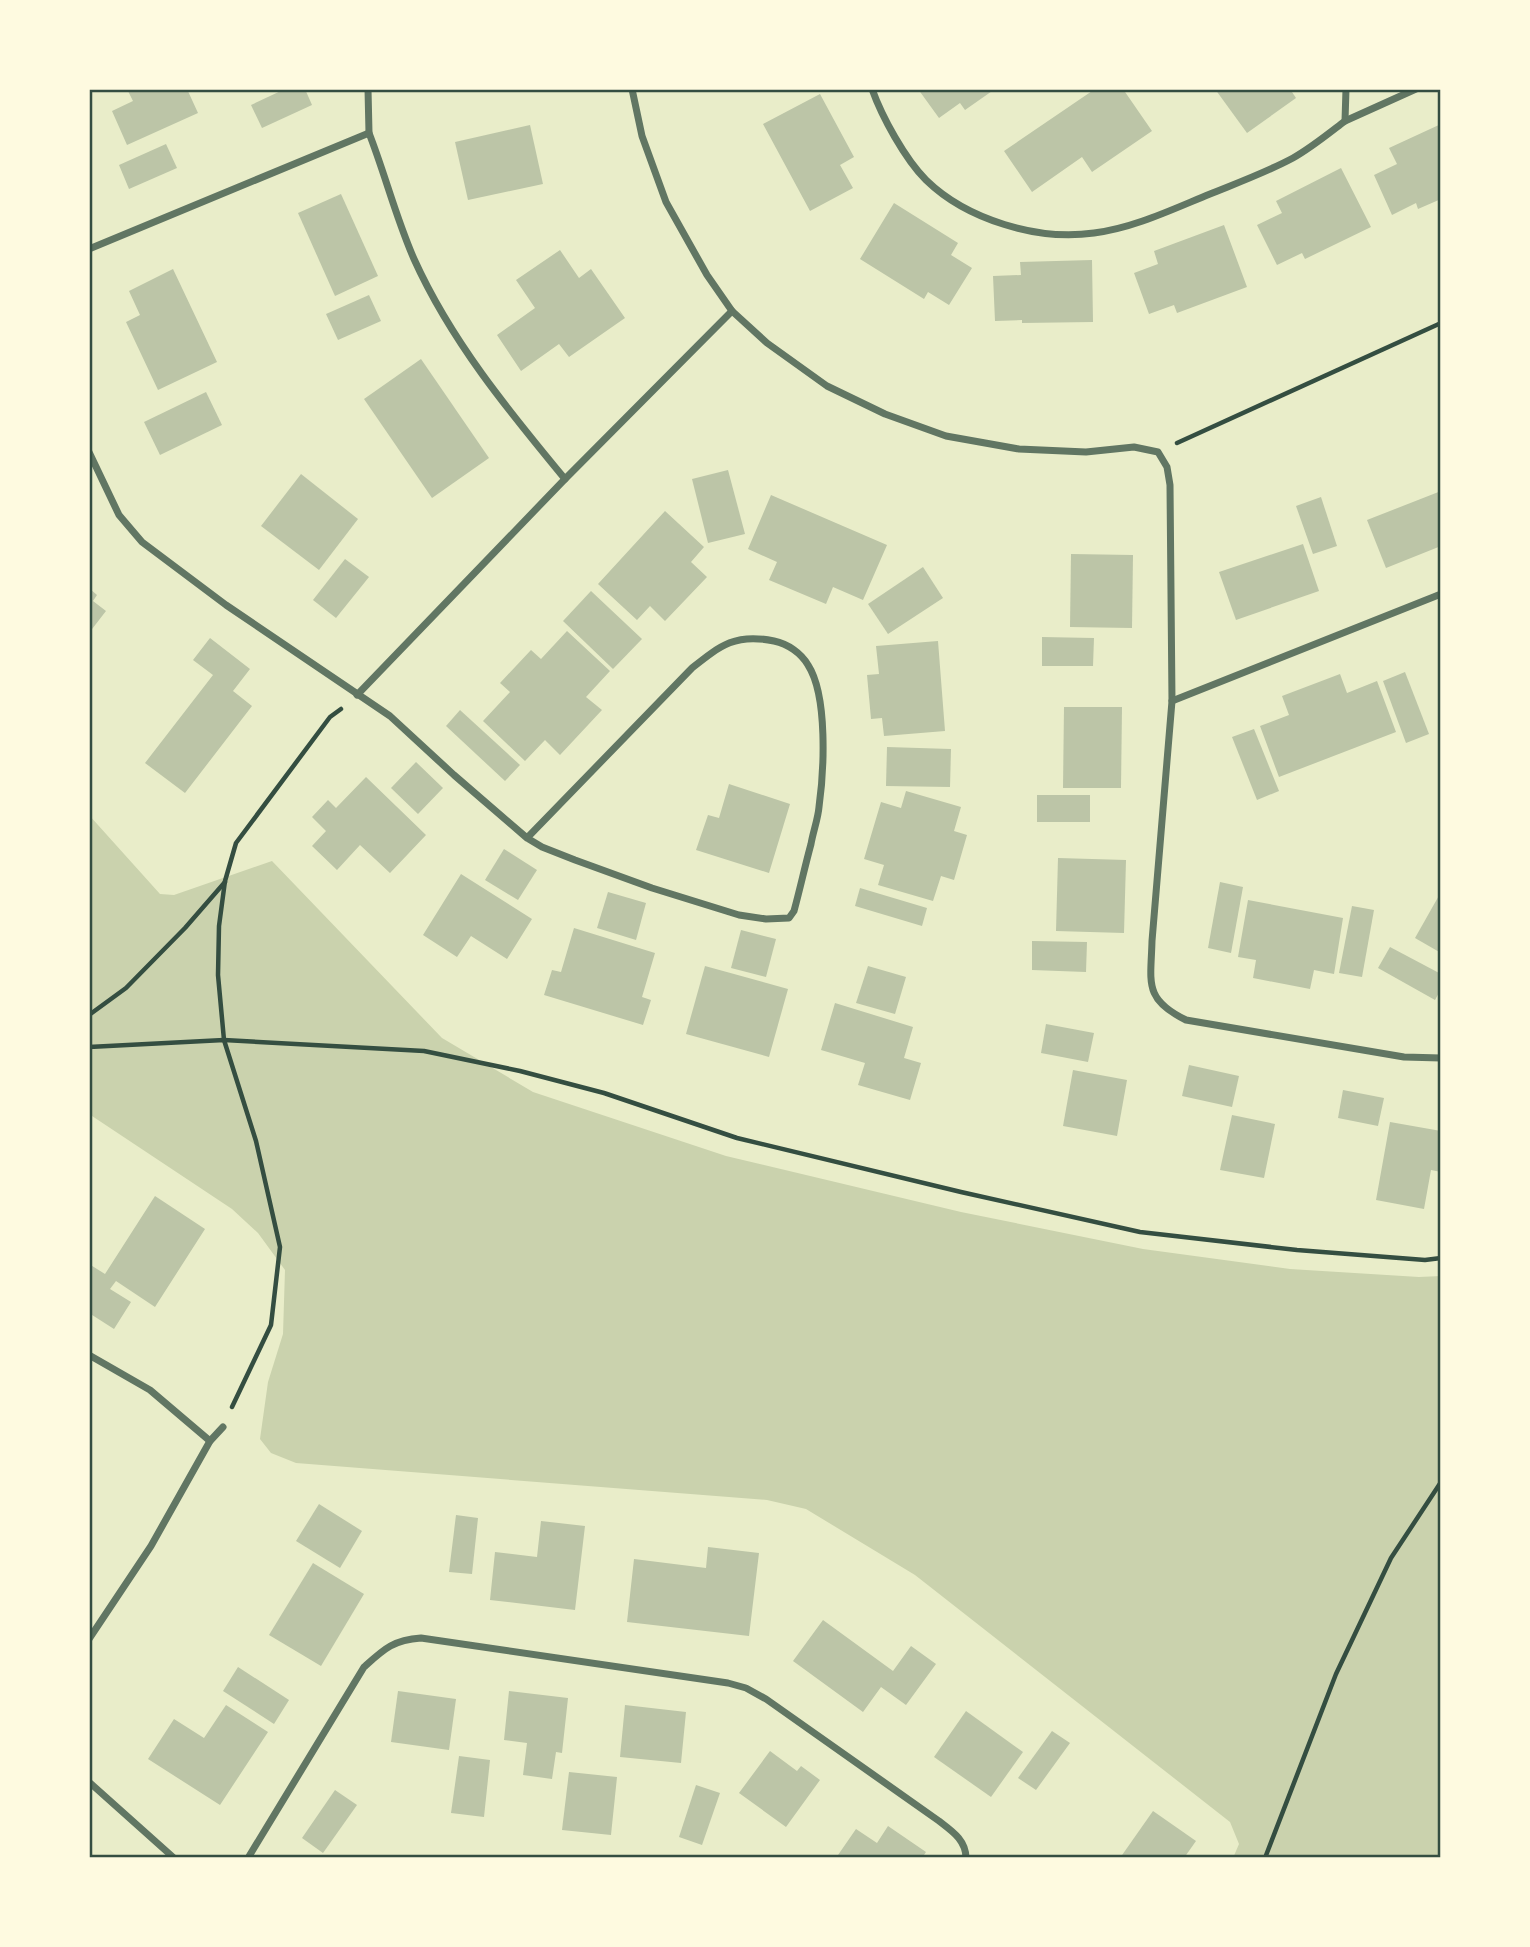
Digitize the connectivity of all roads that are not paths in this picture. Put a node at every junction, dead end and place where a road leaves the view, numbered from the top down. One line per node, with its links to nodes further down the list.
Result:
1 (368, 89): 7 (street)
2 (632, 89): 9 (street)
3 (872, 89): 6 (street)
4 (1346, 89): 6 (street)
5 (1416, 89): 6 (street)
6 (1345, 121)
7 (369, 132): 8 (street); 11 (street)
8 (89, 249)
9 (732, 311): 11 (street); 14 (street)
10 (89, 452): 13 (street)
11 (565, 479): 13 (street)
12 (1441, 594): 14 (street)
13 (358, 695): 15 (street)
14 (1172, 701): 16 (street)
15 (527, 838): 15 (street)
16 (1441, 1058)
17 (89, 1355): 19 (street)
18 (223, 1427): 19 (street)
19 (210, 1441): 20 (street)
20 (89, 1640)
21 (89, 1782): 22 (street)
22 (174, 1858)
23 (248, 1858): 24 (street)
24 (966, 1858)

